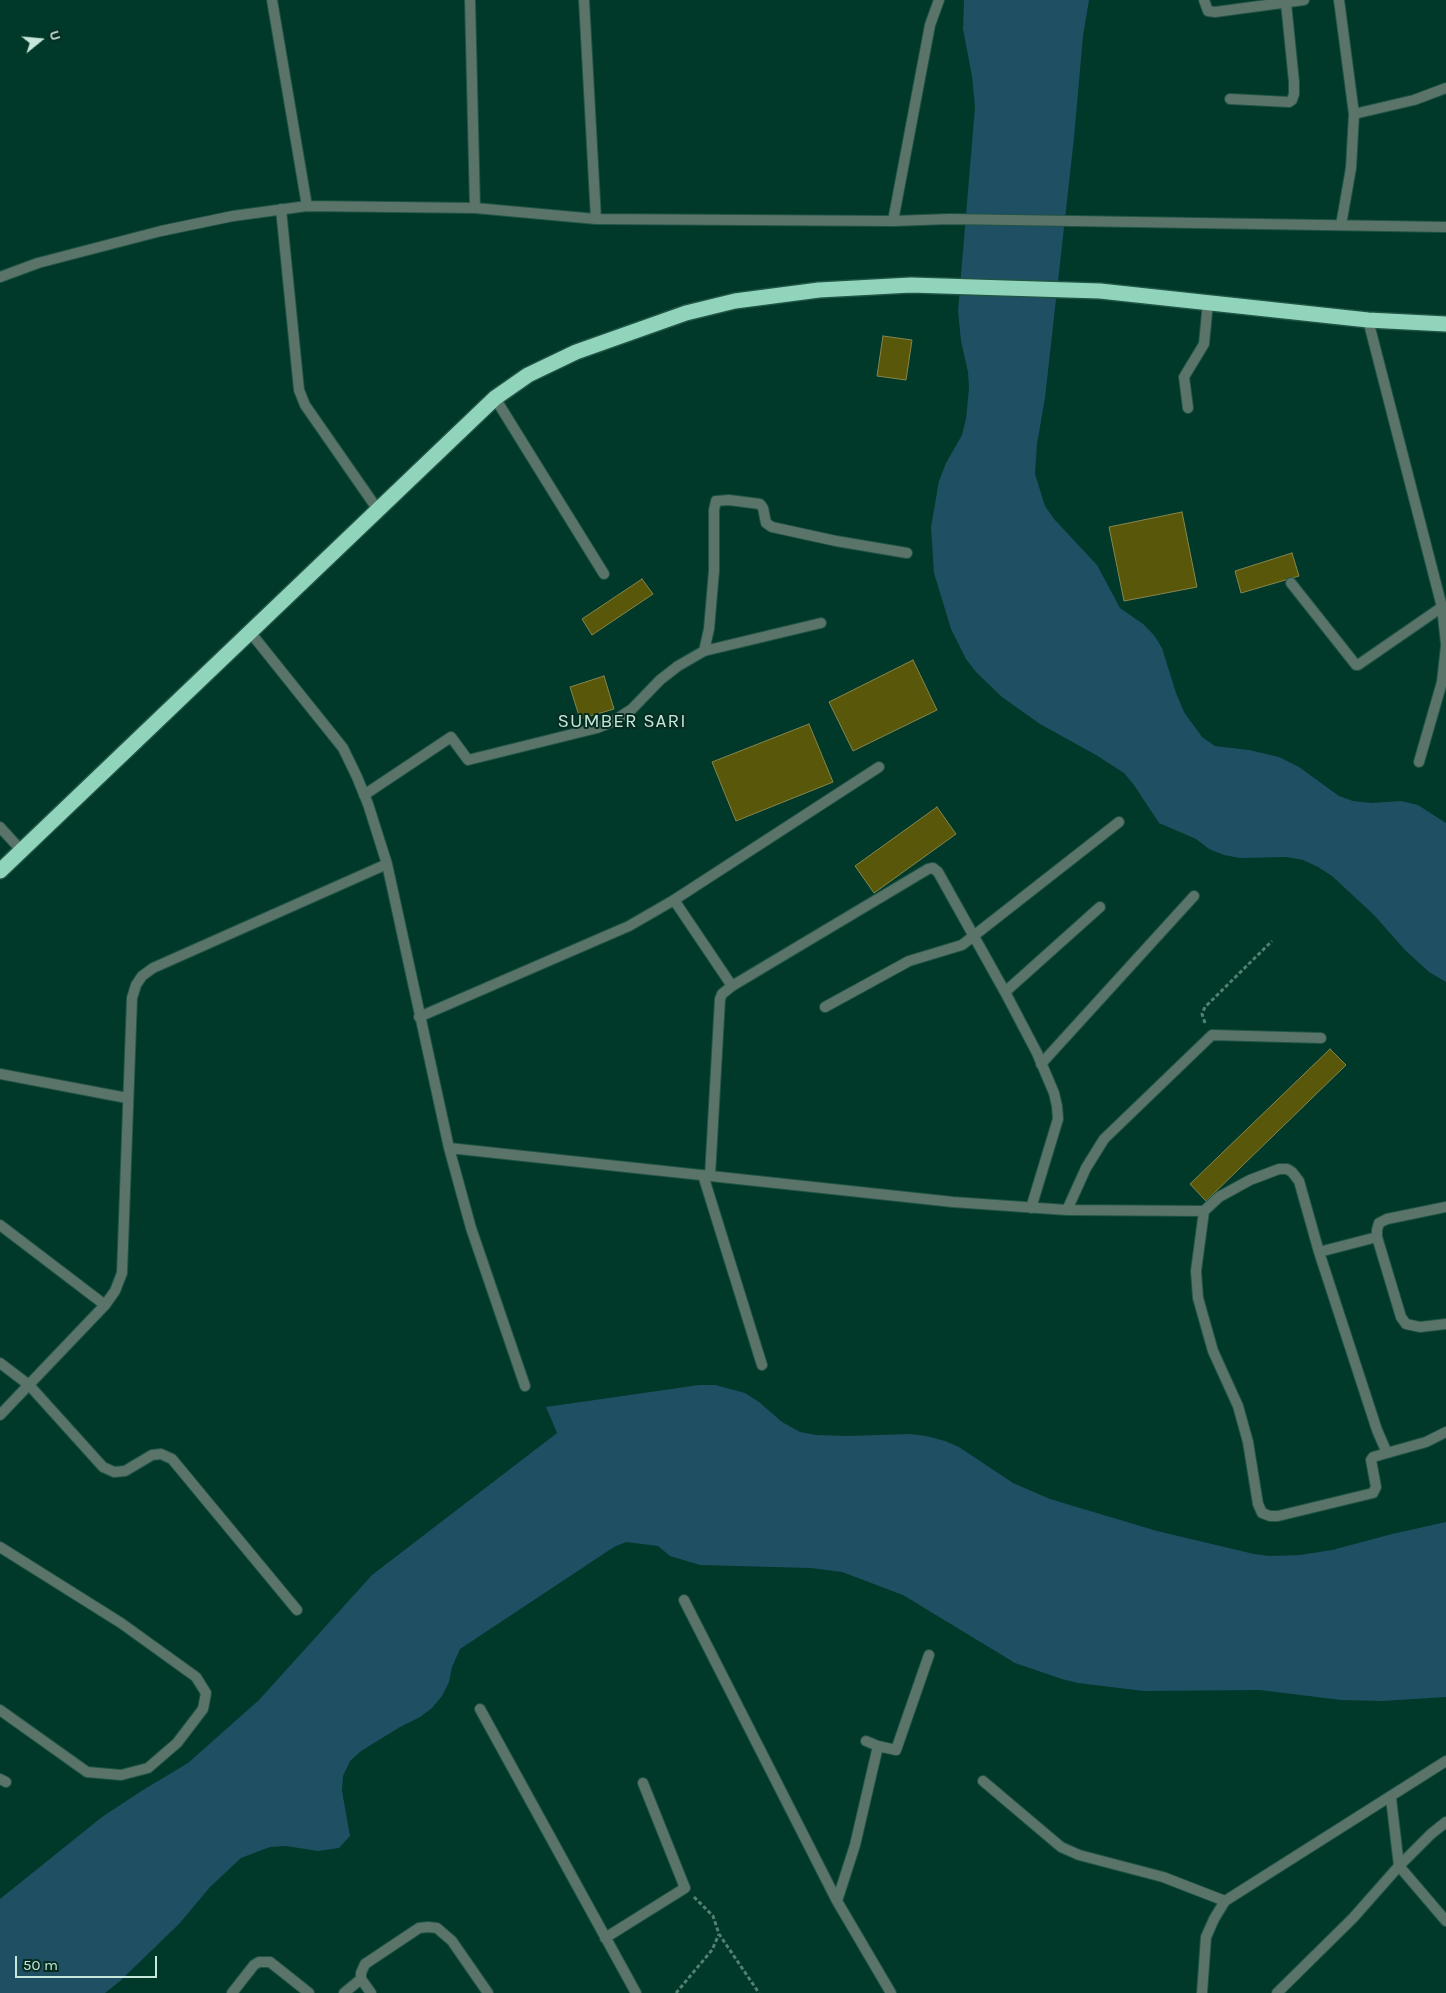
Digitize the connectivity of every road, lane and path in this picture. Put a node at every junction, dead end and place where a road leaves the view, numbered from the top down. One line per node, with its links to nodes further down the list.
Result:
1 (272, 0): 12 (street)
2 (470, 0): 13 (street)
3 (584, 0): 15 (street)
4 (939, 0): 16 (street)
5 (1204, 0): 8 (street)
6 (1304, 0): 8 (street)
7 (1339, 0): 11 (street)
8 (1286, 3): 10 (street)
9 (1446, 88): 11 (street)
10 (1230, 99)
11 (1354, 114): 17 (street)
12 (308, 206): 13 (street); 14 (street)
13 (475, 208): 15 (street)
14 (281, 209): 19 (street); 25 (street)
15 (596, 219): 16 (street)
16 (893, 221): 17 (street)
17 (1341, 225): 18 (street)
18 (1446, 227)
19 (0, 277)
20 (1208, 302): 21 (highway); 23 (highway); 24 (street)
21 (1368, 320): 22 (highway); 29 (street)
22 (1446, 324)
23 (495, 398): 25 (highway); 27 (street)
24 (1188, 408)
25 (378, 510): 31 (highway)
26 (907, 553): 33 (street)
27 (604, 574)
28 (1291, 583): 29 (street)
29 (1442, 607): 32 (street)
30 (821, 623): 33 (street)
31 (250, 632): 36 (street); 39 (highway)
32 (1446, 645): 34 (street)
33 (704, 651): 36 (street)
34 (1419, 762)
35 (879, 767): 43 (street)
36 (364, 795): 40 (street)
37 (1119, 822): 45 (street)
38 (0, 827): 39 (street)
39 (21, 850): 41 (highway)
40 (386, 864): 50 (street); 55 (street)
41 (0, 871)
42 (1194, 896): 53 (street)
43 (674, 900): 47 (street); 50 (street)
44 (1100, 907): 48 (street)
45 (975, 936): 47 (street); 48 (street); 49 (street)
46 (1272, 940): 51 (path)
47 (732, 986): 57 (street)
48 (1005, 992): 53 (street)
49 (825, 1007)
50 (419, 1017): 56 (street)
51 (1212, 1035): 52 (street); 60 (street)
52 (1321, 1038)
53 (1041, 1064): 59 (street)
54 (0, 1074): 55 (street)
55 (127, 1098): 65 (street)
56 (449, 1148): 57 (street); 70 (street)
57 (707, 1176): 59 (street); 68 (street)
58 (1446, 1207): 63 (street)
59 (1031, 1208): 60 (street)
60 (1068, 1210): 61 (street)
61 (1204, 1211): 64 (street); 73 (street)
62 (0, 1225): 65 (street)
63 (1377, 1237): 64 (street); 66 (street)
64 (1319, 1252): 73 (street)
65 (105, 1304): 69 (street)
66 (1446, 1324)
67 (0, 1363): 69 (street)
68 (762, 1365)
69 (29, 1385): 71 (street); 76 (street)
70 (525, 1386)
71 (0, 1415)
72 (1446, 1432): 73 (street)
73 (1387, 1453)
74 (0, 1547): 79 (street)
75 (684, 1600): 89 (street)
76 (297, 1610)
77 (930, 1655): 81 (street)
78 (480, 1709): 93 (street)
79 (0, 1710)
80 (866, 1740): 81 (street)
81 (878, 1746): 89 (street)
82 (1446, 1762): 85 (street)
83 (983, 1781): 90 (street)
84 (643, 1783): 88 (street)
85 (1391, 1798): 87 (street); 90 (street)
86 (1446, 1822): 87 (street)
87 (1399, 1866): 91 (street); 105 (street)
88 (685, 1888): 92 (path); 93 (street)
89 (837, 1901): 103 (street)
90 (1225, 1901): 104 (street)
91 (1446, 1921)
92 (719, 1934): 101 (path); 102 (path)
93 (604, 1938): 100 (street)
94 (361, 1979): 97 (street); 98 (street); 99 (street)
95 (232, 1993): 96 (street)
96 (309, 1993)
97 (344, 1993)
98 (371, 1993)
99 (488, 1993)
100 (636, 1993)
101 (676, 1993)
102 (759, 1993)
103 (891, 1993)
104 (1202, 1993)
105 (1277, 1993)

